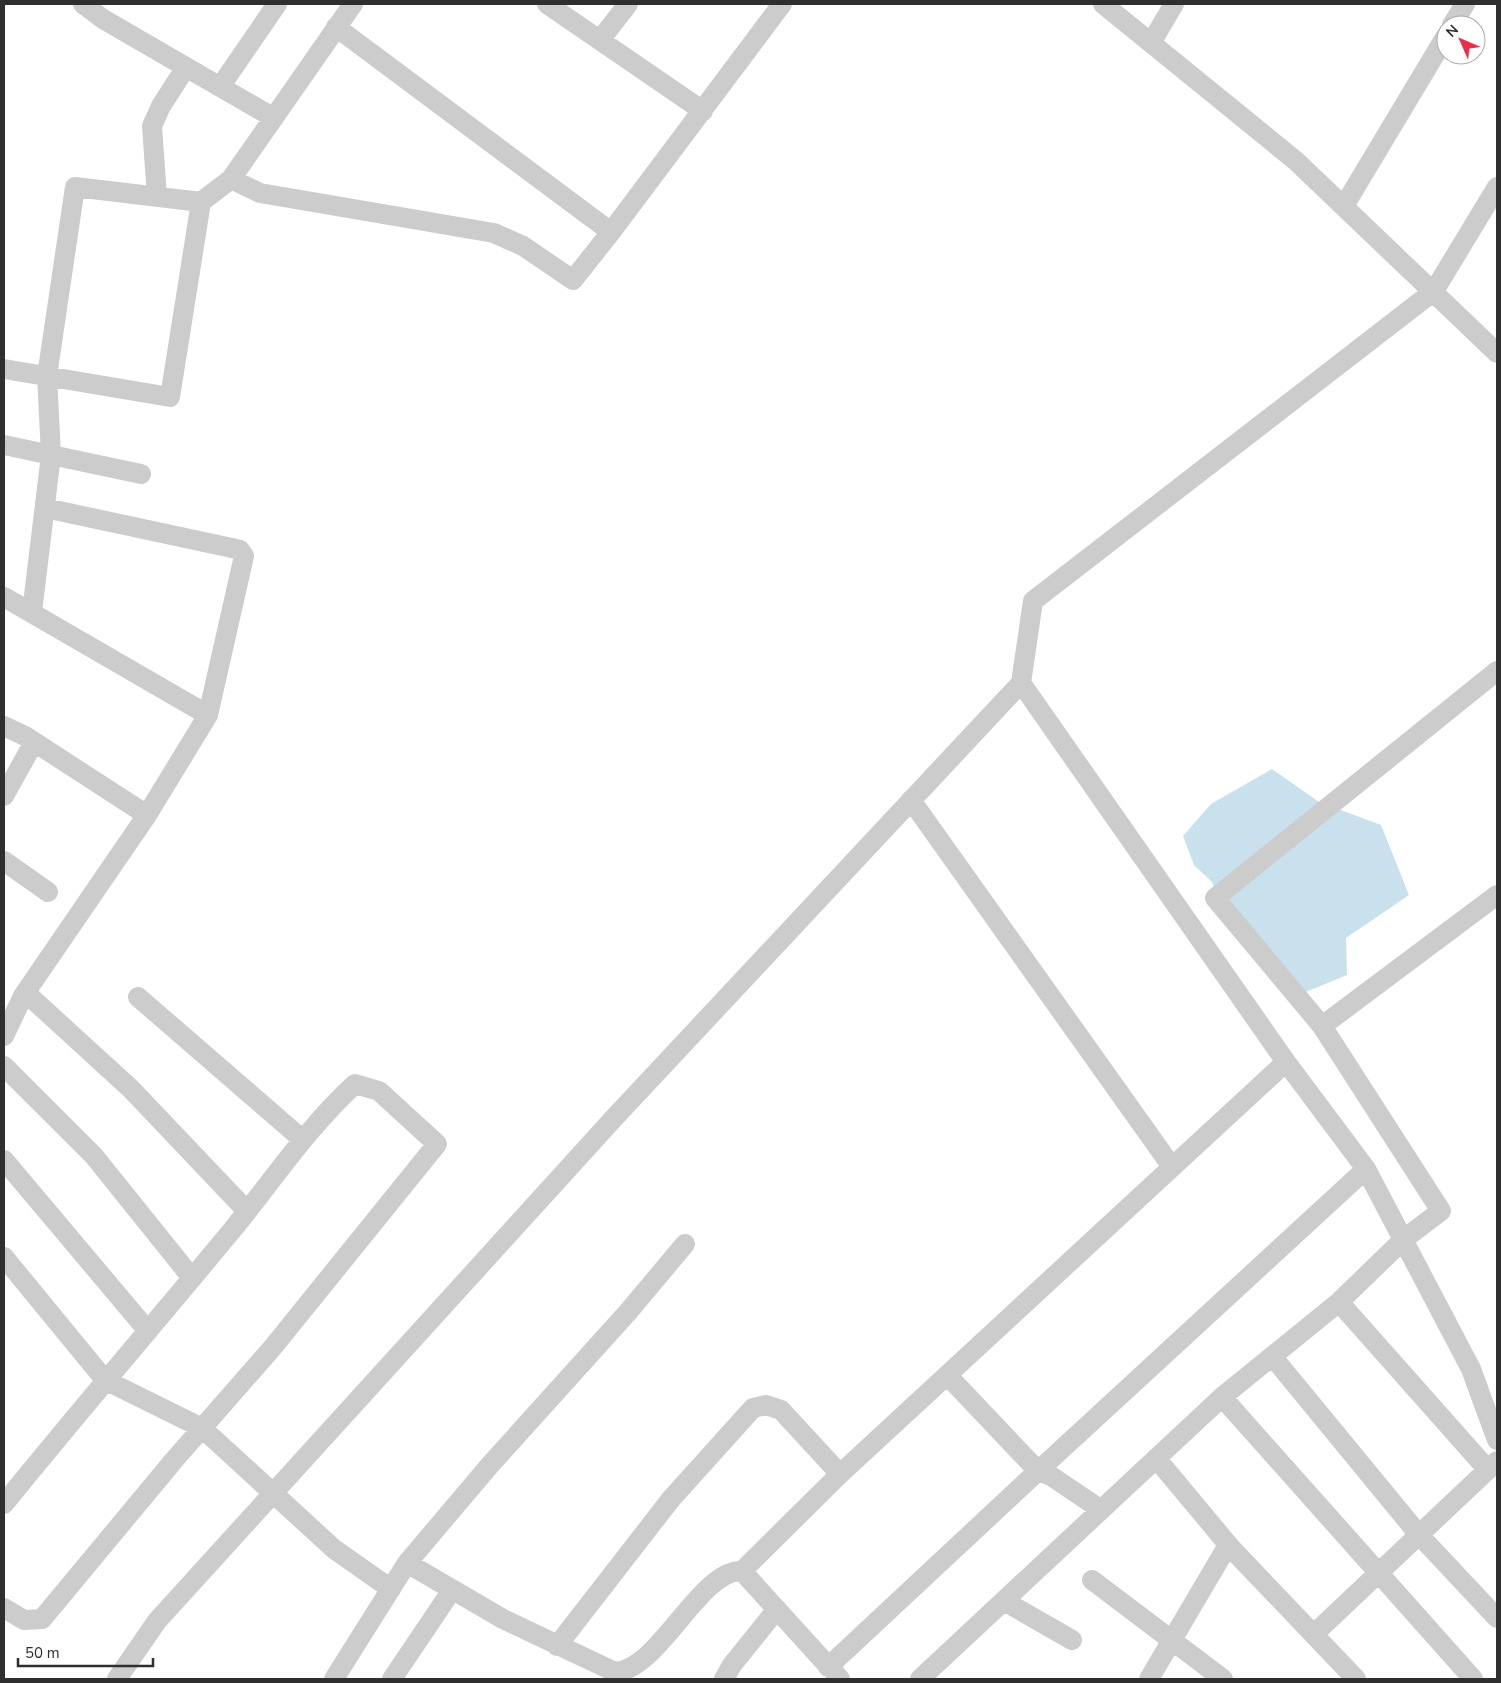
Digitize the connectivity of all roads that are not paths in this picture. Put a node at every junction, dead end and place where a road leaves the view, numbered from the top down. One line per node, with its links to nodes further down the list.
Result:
1 (82, 4): 15 (street)
2 (277, 4): 16 (street)
3 (353, 4): 11 (street)
4 (547, 4): 12 (street)
5 (628, 4): 12 (street)
6 (782, 4): 17 (street)
7 (1103, 4): 13 (street)
8 (1174, 4): 13 (street)
9 (1465, 4): 10 (street)
10 (1458, 15)
11 (336, 27): 18 (street); 24 (street)
12 (600, 40): 17 (street)
13 (1151, 43): 23 (street)
14 (1436, 53): 23 (street)
15 (186, 67): 16 (street); 21 (street)
16 (220, 87): 18 (street)
17 (703, 111): 24 (street)
18 (274, 118): 19 (street)
19 (231, 179): 22 (street); 24 (street)
20 (1497, 187): 25 (street)
21 (157, 197): 22 (street); 28 (street)
22 (201, 202): 28 (street)
23 (1344, 206): 25 (street)
24 (611, 232)
25 (1434, 291): 26 (street); 36 (street)
26 (1497, 353)
27 (4, 369): 28 (street)
28 (48, 376): 30 (street)
29 (4, 444): 30 (street)
30 (51, 455): 31 (street); 32 (street)
31 (142, 474)
32 (45, 508): 34 (street); 37 (street)
33 (4, 597): 34 (street)
34 (32, 612): 37 (street)
35 (1497, 671): 48 (street)
36 (1020, 683): 41 (street); 50 (street)
37 (208, 715): 42 (street)
38 (4, 726): 39 (street)
39 (34, 742): 40 (street); 42 (street)
40 (4, 796)
41 (911, 800): 54 (street); 73 (street)
42 (147, 815): 46 (street)
43 (4, 861): 44 (street)
44 (48, 892)
45 (1497, 895): 48 (street)
46 (26, 992): 49 (street); 56 (street)
47 (138, 997): 52 (street)
48 (1322, 1026): 57 (street)
49 (4, 1036)
50 (1286, 1062): 54 (street); 55 (street)
51 (4, 1066): 60 (street)
52 (303, 1140): 56 (street); 67 (street)
53 (4, 1160): 62 (street)
54 (1172, 1166): 64 (street)
55 (1366, 1169): 57 (street); 71 (street)
56 (247, 1211): 60 (street)
57 (1404, 1239): 61 (street); 68 (street)
58 (685, 1244): 78 (street)
59 (4, 1257): 65 (street)
60 (192, 1278): 62 (street)
61 (1339, 1302): 63 (street); 70 (street)
62 (148, 1332): 65 (street)
63 (1272, 1356): 66 (street); 76 (street)
64 (948, 1376): 71 (street); 72 (street)
65 (105, 1380): 67 (street); 74 (street)
66 (1222, 1397): 69 (street); 80 (street)
67 (202, 1428): 73 (street); 85 (street)
68 (1497, 1440)
69 (1156, 1458): 75 (street); 77 (street)
70 (1493, 1465): 76 (street)
71 (1038, 1471): 75 (street); 92 (street)
72 (840, 1474): 79 (street); 91 (street)
73 (274, 1495): 82 (street); 94 (street)
74 (4, 1504)
75 (1100, 1509): 84 (street)
76 (1420, 1536): 80 (street); 87 (street)
77 (1228, 1545): 88 (street); 90 (street)
78 (407, 1563): 82 (street); 83 (street)
79 (742, 1571): 86 (street); 91 (street)
80 (1380, 1575): 88 (street); 101 (street)
81 (1092, 1580): 90 (street)
82 (391, 1589): 95 (street)
83 (452, 1590): 91 (street); 96 (street)
84 (1004, 1601): 89 (street); 98 (street)
85 (4, 1608)
86 (777, 1609): 92 (street); 97 (street)
87 (1497, 1618)
88 (1314, 1634): 93 (street)
89 (1072, 1640)
90 (1171, 1640): 99 (street); 100 (street)
91 (557, 1646)
92 (834, 1673)
93 (1350, 1678)
94 (117, 1679)
95 (334, 1679)
96 (392, 1679)
97 (724, 1679)
98 (920, 1679)
99 (1149, 1679)
100 (1223, 1679)
101 (1473, 1679)

